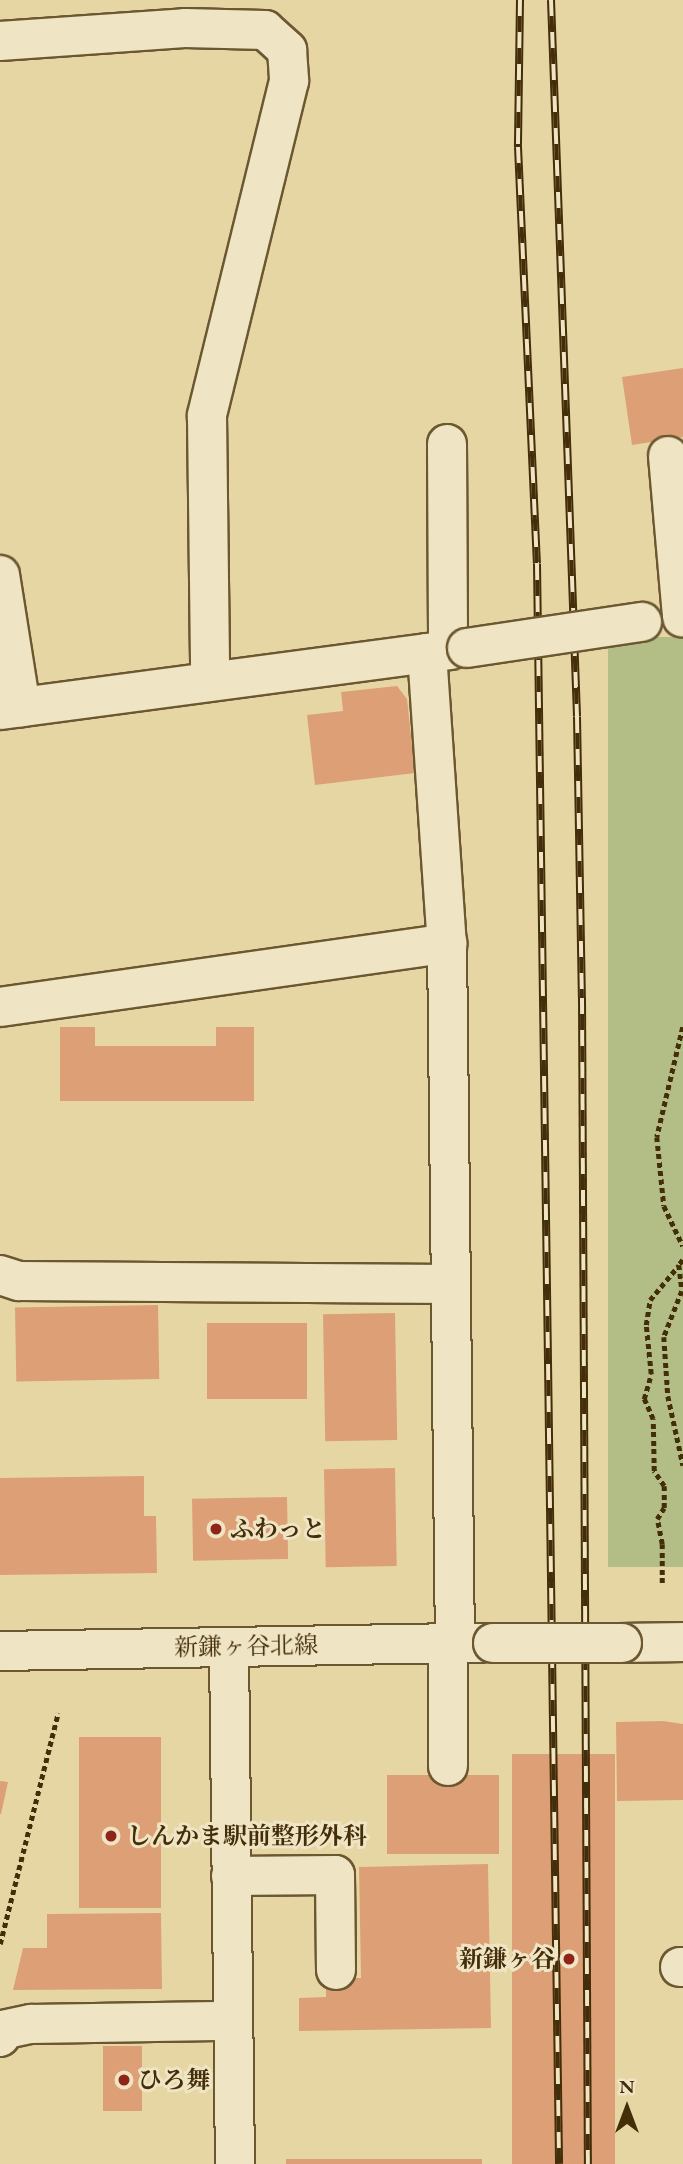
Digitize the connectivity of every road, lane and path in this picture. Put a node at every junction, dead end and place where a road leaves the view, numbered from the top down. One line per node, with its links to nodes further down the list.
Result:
1 (0, 41): 7 (street)
2 (447, 444): 6 (street)
3 (668, 456): 5 (street)
4 (0, 575): 8 (street)
5 (682, 617): 6 (street, bridge)
6 (447, 650): 7 (street); 9 (street)
7 (210, 680): 8 (street)
8 (10, 708)
9 (447, 943): 10 (street); 15 (street)
10 (0, 1007)
11 (683, 1027): 12 (path)
12 (683, 1246)
13 (681, 1263): 16 (path); 17 (path)
14 (0, 1275): 15 (street)
15 (451, 1284): 19 (street)
16 (683, 1465)
17 (662, 1583)
18 (683, 1642): 19 (street, 新鎌ヶ谷北線, bridge)
19 (452, 1644): 20 (street, 新鎌ヶ谷北線); 23 (street)
20 (229, 1647): 21 (street, 新鎌ヶ谷北線); 24 (street)
21 (0, 1651)
22 (58, 1713): 25 (path)
23 (447, 1766)
24 (231, 1877): 26 (street); 27 (street)
25 (0, 1944)
26 (336, 1970)
27 (233, 2021): 28 (street); 29 (street)
28 (0, 2037)
29 (235, 2164)

